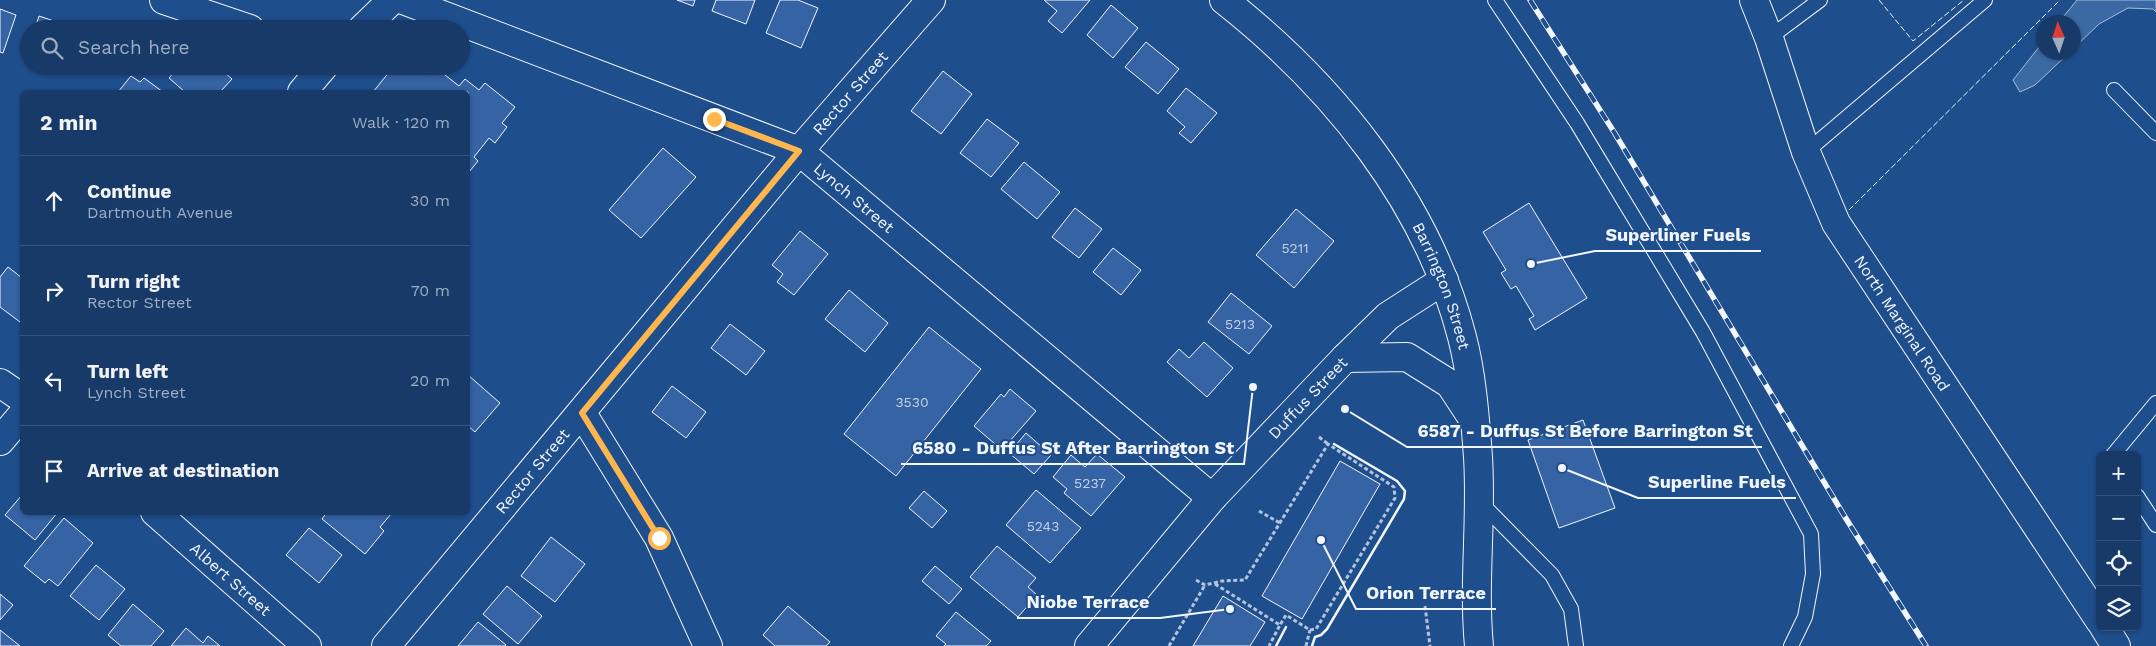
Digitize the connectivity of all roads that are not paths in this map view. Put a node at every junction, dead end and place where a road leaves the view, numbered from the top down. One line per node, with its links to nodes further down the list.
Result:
1 (164, 0): 10 (street)
2 (392, 0): 11 (street)
3 (403, 0): 12 (street, Lynch Street)
4 (931, 0): 19 (street, Rector Street)
5 (1224, 0): 21 (street, Barrington Street)
6 (1495, 0): 44 (lane)
7 (1754, 0): 14 (street, North Marginal Road)
8 (1820, 0): 14 (lane)
9 (1985, 0): 20 (lane)
10 (223, 20)
11 (371, 20)
12 (455, 20)
13 (470, 26): 19 (street, Lynch Street)
14 (1769, 38): 20 (street, North Marginal Road)
15 (316, 75): 16 (street)
16 (304, 90)
17 (2114, 90): 18 (lane)
18 (2156, 133)
19 (799, 151): 26 (street, Rector Street); 31 (street, Lynch Street)
20 (1806, 152): 36 (street, North Marginal Road)
21 (1444, 280): 22 (street, Duffus Street); 28 (street, Barrington Street)
22 (1345, 358): 28 (street); 31 (street, Duffus Street)
23 (0, 383): 24 (street)
24 (20, 397)
25 (2156, 403): 30 (lane)
26 (582, 413): 39 (street, Rector Street); 40 (street)
27 (20, 417): 29 (street)
28 (1475, 422): 32 (street, Barrington Street)
29 (0, 441)
30 (2116, 451)
31 (1212, 498): 41 (street, Duffus Street)
32 (1480, 501): 42 (street, Barrington Street); 43 (lane)
33 (2141, 502): 35 (lane)
34 (159, 515): 38 (street, Albert Street)
35 (2156, 525)
36 (2096, 615)
37 (2107, 631): 45 (street)
38 (307, 646)
39 (386, 646)
40 (708, 646)
41 (1089, 646)
42 (1479, 646)
43 (1576, 646)
44 (1791, 646)
45 (2116, 646)

